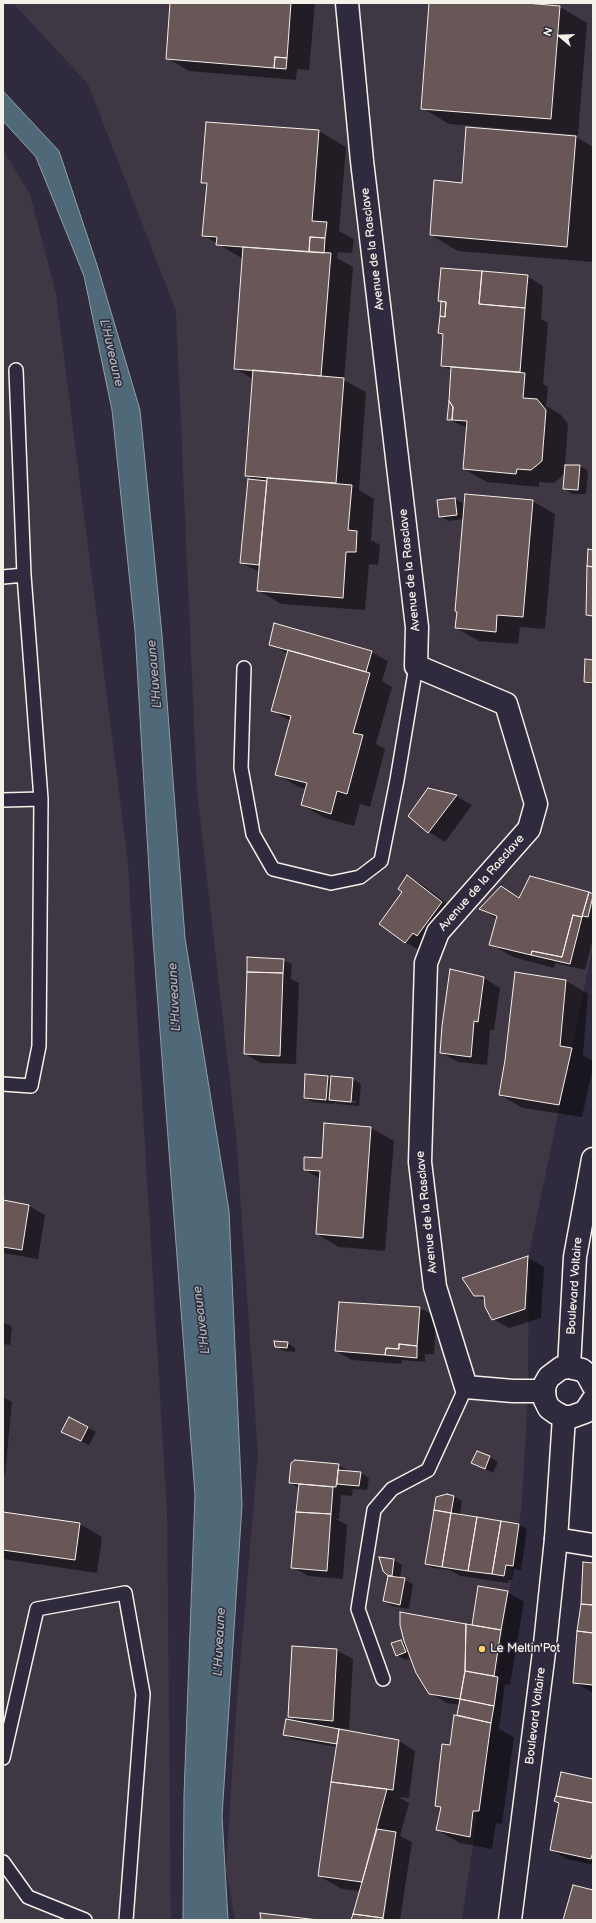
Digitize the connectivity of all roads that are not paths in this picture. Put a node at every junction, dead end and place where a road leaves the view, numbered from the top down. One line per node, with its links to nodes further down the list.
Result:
1 (347, 3): 5 (street, Avenue de la Rasclave)
2 (16, 370): 3 (lane)
3 (24, 575): 4 (lane); 7 (lane)
4 (3, 577)
5 (416, 666): 6 (lane); 13 (street, Avenue de la Rasclave)
6 (244, 668)
7 (41, 799): 8 (lane); 9 (lane)
8 (3, 800)
9 (3, 1084)
10 (593, 1158): 11 (street, Boulevard Voltaire)
11 (569, 1367): 12 (street); 14 (street)
12 (593, 1385)
13 (466, 1387): 14 (street); 19 (lane)
14 (544, 1391): 16 (street)
15 (593, 1400): 16 (street)
16 (564, 1417): 17 (street, Boulevard Voltaire)
17 (556, 1539): 18 (street); 24 (street, Boulevard Voltaire)
18 (593, 1545)
19 (383, 1679)
20 (3, 1758): 23 (lane)
21 (3, 1862): 22 (lane)
22 (85, 1920)
23 (126, 1920)
24 (510, 1920)

